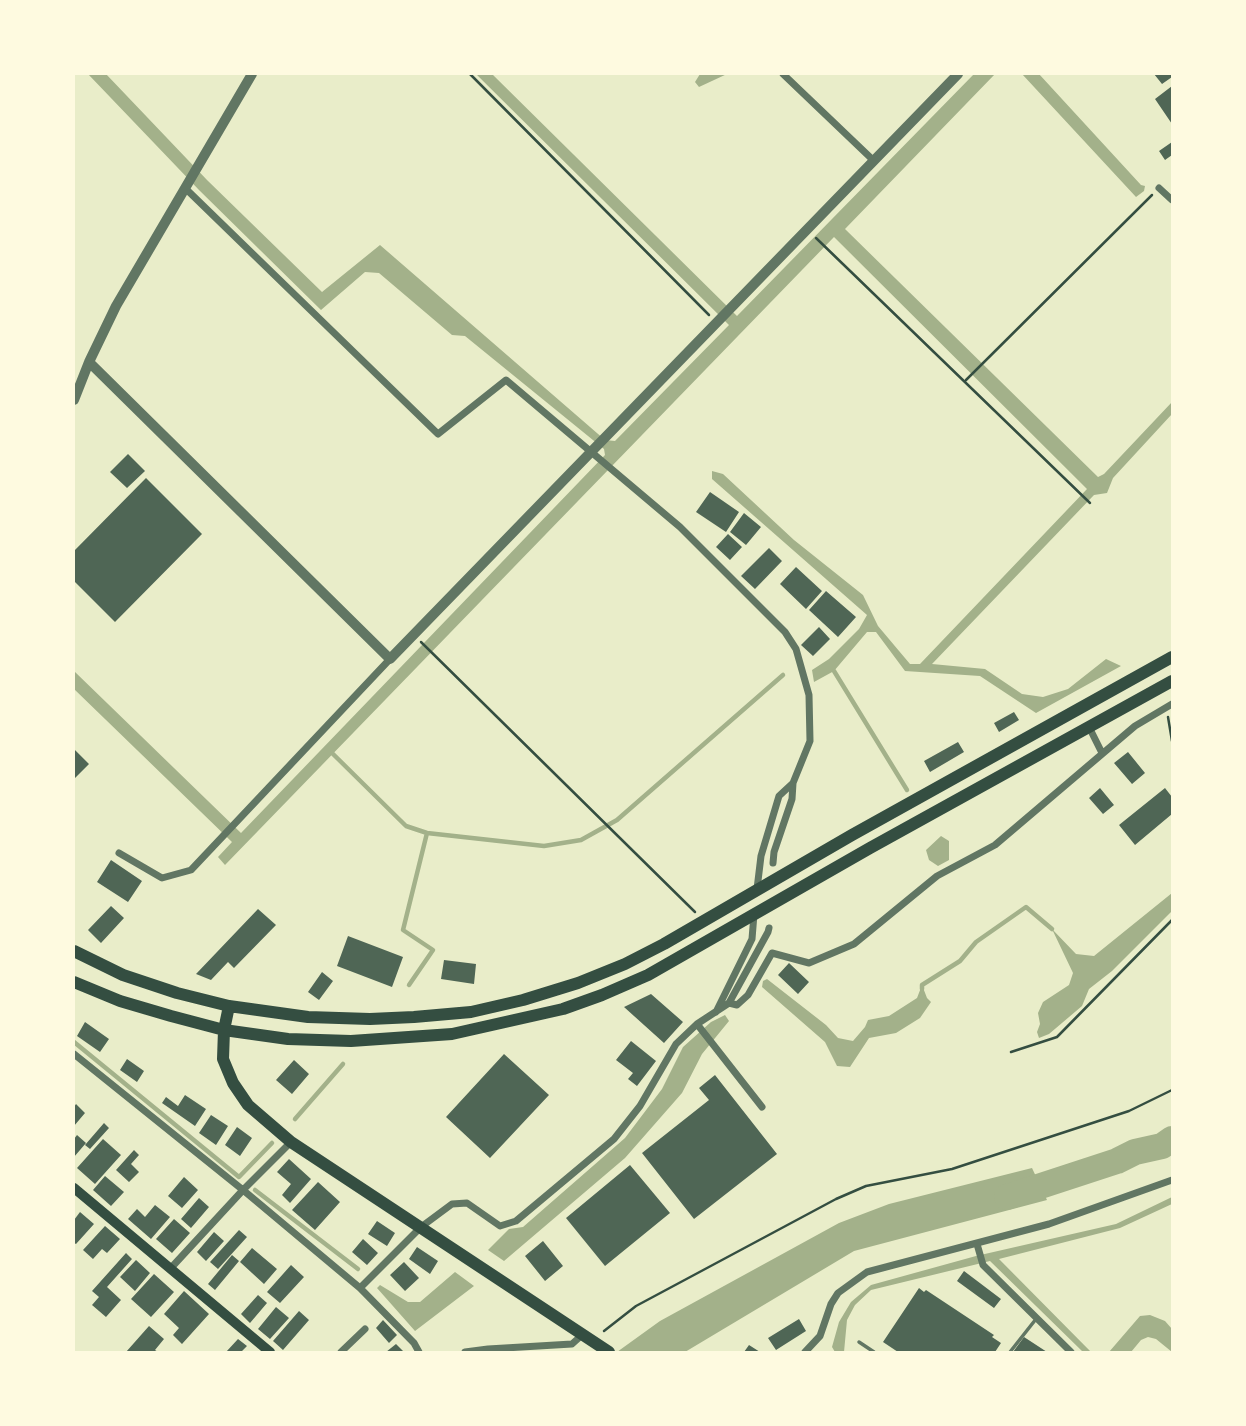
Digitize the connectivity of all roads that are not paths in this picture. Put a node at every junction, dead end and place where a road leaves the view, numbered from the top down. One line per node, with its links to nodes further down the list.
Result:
1 (252, 74): 5 (street)
2 (783, 74): 4 (street)
3 (958, 74): 4 (street)
4 (873, 160): 10 (street)
5 (186, 188): 8 (street); 10 (street)
6 (1158, 188): 7 (street)
7 (1172, 200)
8 (89, 362): 9 (street); 12 (street)
9 (74, 400)
10 (595, 454): 12 (street); 17 (street)
11 (1172, 657): 20 (highway)
12 (390, 659): 18 (street)
13 (1172, 681): 15 (highway)
14 (1172, 704): 16 (street)
15 (1090, 727): 16 (street); 21 (highway)
16 (1102, 754): 25 (street)
17 (793, 783): 19 (street); 20 (street)
18 (119, 853)
19 (773, 863)
20 (757, 890): 26 (highway)
21 (754, 914): 27 (street); 29 (highway)
22 (769, 928): 25 (street)
23 (74, 951): 26 (highway)
24 (74, 982): 29 (highway)
25 (729, 1003): 27 (street)
26 (229, 1006): 29 (highway)
27 (715, 1012): 28 (street)
28 (697, 1024): 31 (street); 36 (street)
29 (224, 1030): 32 (highway)
30 (74, 1054): 35 (street)
31 (762, 1107)
32 (291, 1142): 35 (street); 36 (highway)
33 (1172, 1180): 37 (street)
34 (74, 1188): 38 (main road)
35 (243, 1190): 38 (street); 39 (street)
36 (421, 1227): 39 (street); 42 (highway)
37 (978, 1248): 40 (street); 49 (street)
38 (170, 1269): 44 (main road)
39 (360, 1288): 46 (street)
40 (1037, 1317): 51 (lane); 52 (street)
41 (365, 1329): 45 (street)
42 (587, 1338): 47 (street); 48 (highway)
43 (859, 1342): 50 (lane)
44 (271, 1353)
45 (341, 1353)
46 (419, 1353)
47 (465, 1353)
48 (609, 1353)
49 (805, 1353)
50 (874, 1353)
51 (1010, 1353)
52 (1071, 1353)

